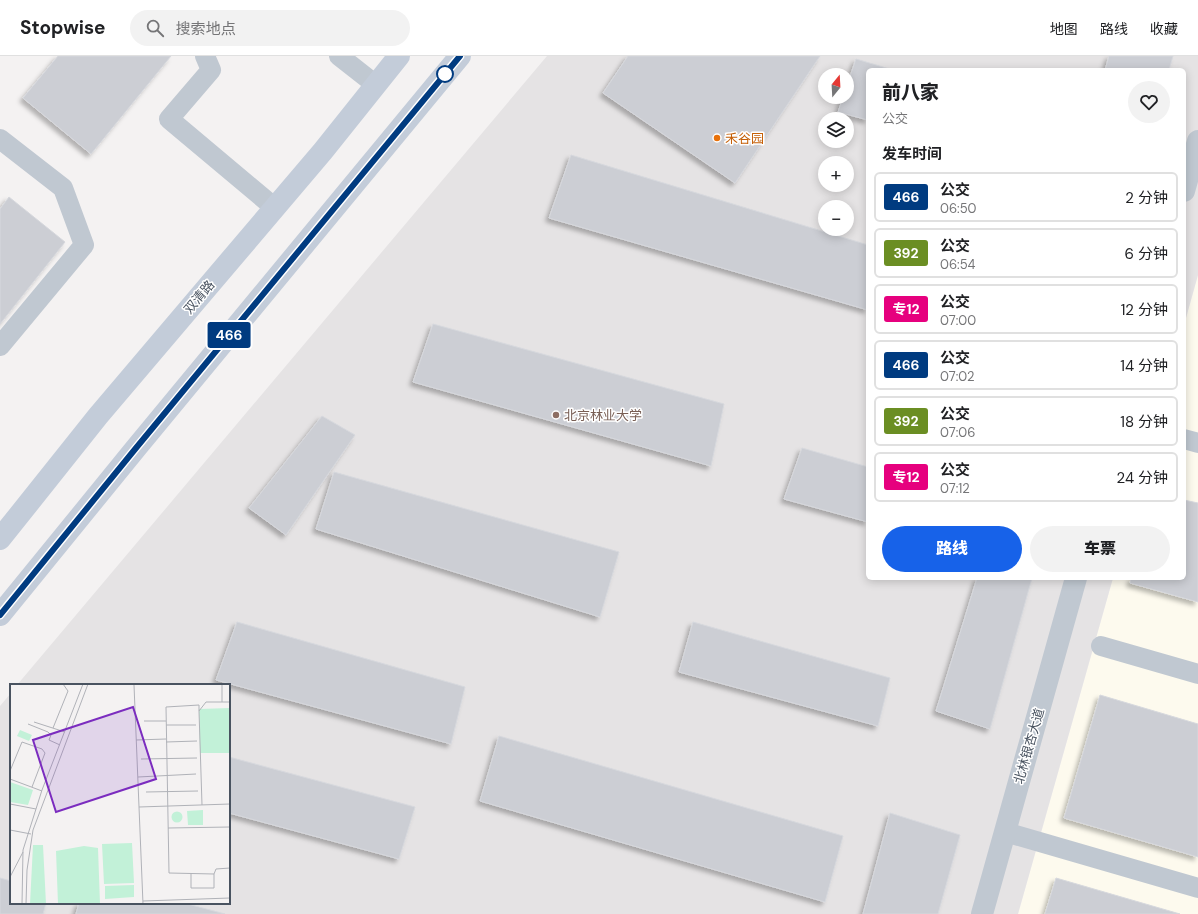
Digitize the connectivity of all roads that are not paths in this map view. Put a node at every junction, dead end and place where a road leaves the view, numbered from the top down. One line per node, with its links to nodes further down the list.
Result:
1 (205, 56): 9 (lane)
2 (339, 56): 5 (lane)
3 (399, 56): 5 (main road, 双清路)
4 (460, 56): 15 (main road)
5 (376, 85): 9 (main road, 双清路)
6 (0, 139): 10 (lane)
7 (1198, 141): 8 (street)
8 (1186, 184)
9 (275, 208): 13 (main road, 双清路)
10 (0, 346)
11 (1186, 440): 12 (lane)
12 (1198, 443)
13 (0, 539)
14 (1075, 580): 18 (street, 北林银杏大道)
15 (0, 615)
16 (1101, 646): 17 (lane)
17 (1198, 674)
18 (1005, 832): 19 (lane); 20 (street, 北林银杏大道)
19 (1198, 888)
20 (982, 914)

